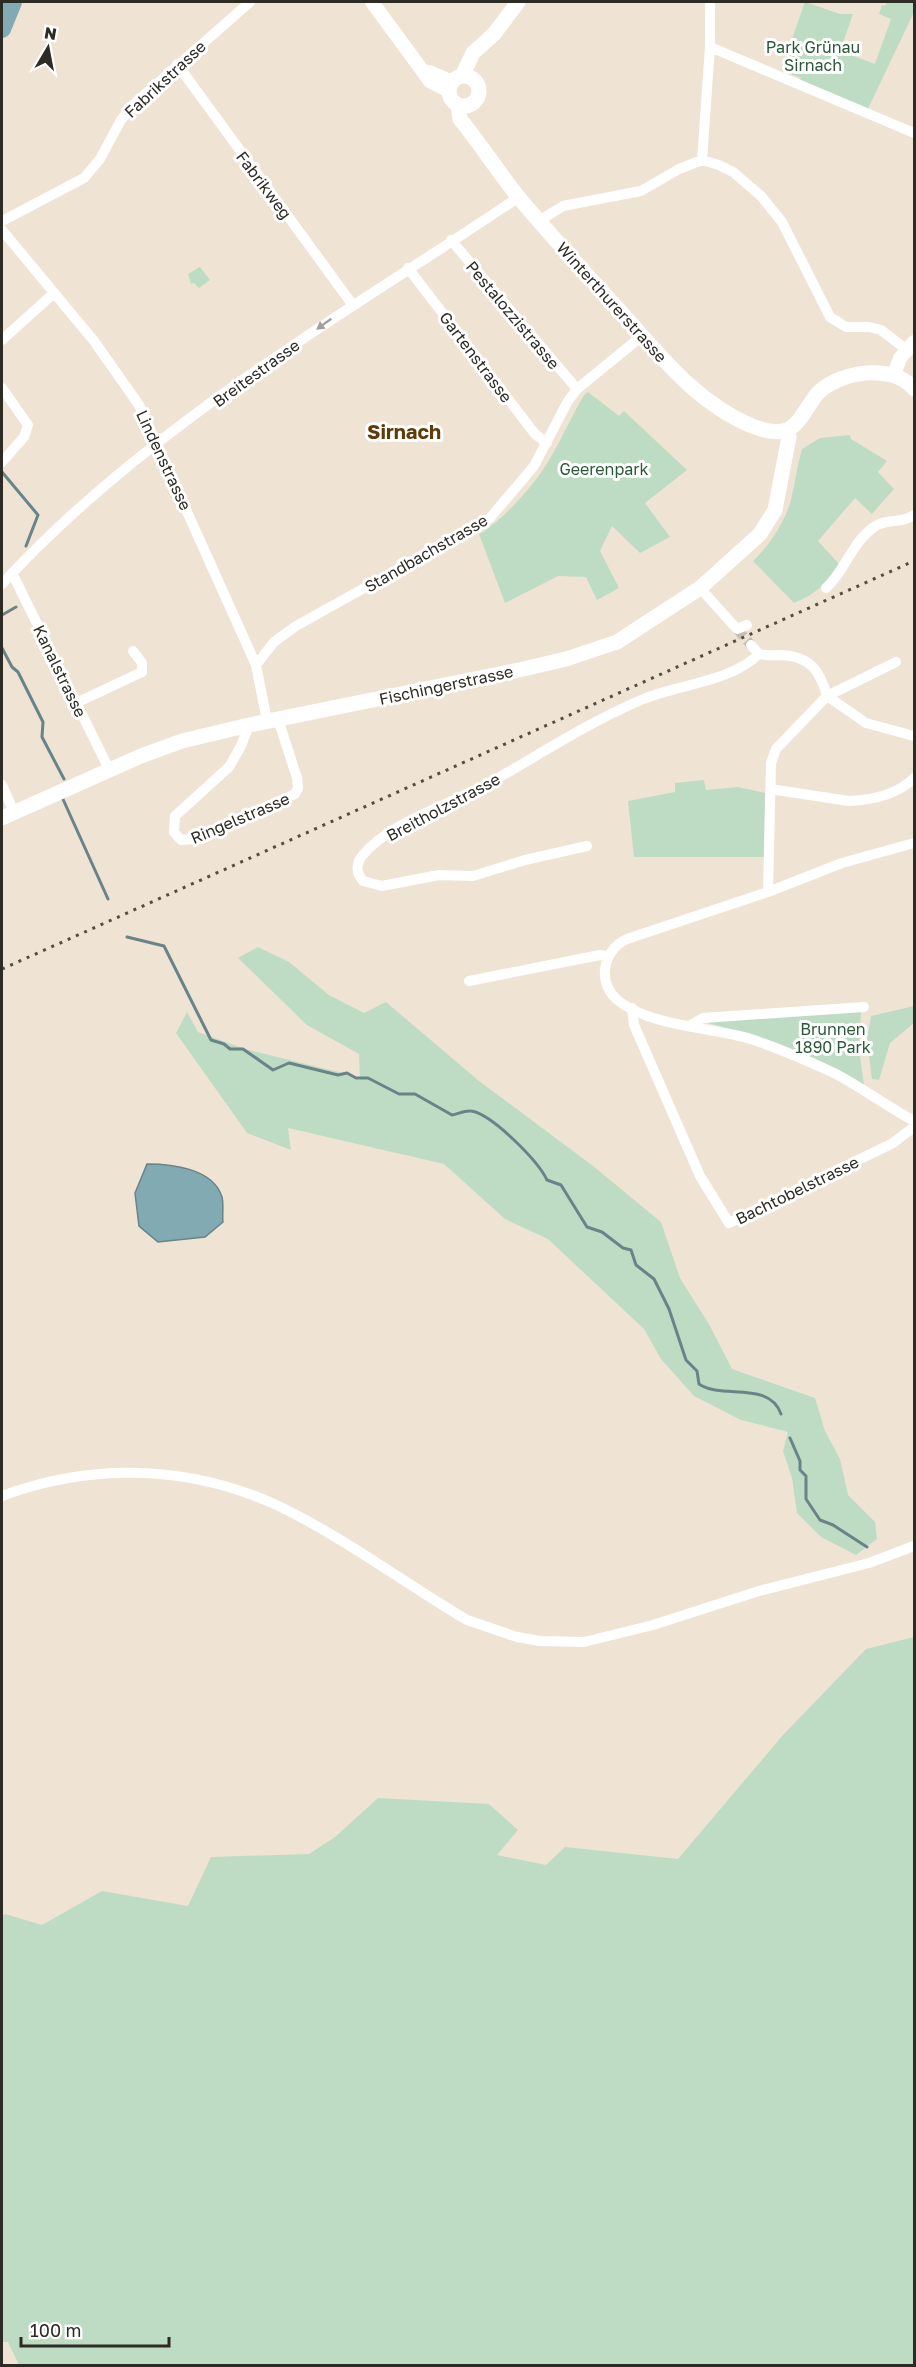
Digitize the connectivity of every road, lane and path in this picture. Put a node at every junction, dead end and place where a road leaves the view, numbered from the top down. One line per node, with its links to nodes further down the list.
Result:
1 (250, 2): 6 (street, Fabrikstrasse)
2 (372, 2): 7 (street)
3 (518, 2): 7 (main road)
4 (710, 2): 5 (street)
5 (710, 47): 9 (street); 10 (street)
6 (177, 64): 12 (street, Fabrikstrasse); 18 (street, Fabrikweg)
7 (459, 82): 8 (main road); 8 (main road)
8 (463, 105): 11 (main road, Winterthurerstrasse)
9 (915, 133)
10 (702, 160): 13 (street); 21 (street)
11 (519, 197): 13 (main road, Winterthurerstrasse); 15 (street, Breitestrasse)
12 (2, 221)
13 (539, 221): 19 (main road, Winterthurerstrasse)
14 (2, 230): 17 (street, Lindenstrasse)
15 (451, 240): 16 (street, Breitestrasse); 24 (street, Pestalozzistrasse)
16 (408, 268): 18 (street, Breitestrasse); 28 (street, Gartenstrasse)
17 (54, 293): 20 (street); 27 (street, Lindenstrasse)
18 (352, 304): 27 (street, Breitestrasse, one-way to 27)
19 (642, 336): 24 (street, Standbachstrasse); 26 (main road, Winterthurerstrasse)
20 (2, 340)
21 (911, 346): 22 (street)
22 (894, 375): 25 (main road); 26 (main road)
23 (2, 388): 29 (street)
24 (577, 389): 28 (street, Standbachstrasse)
25 (915, 389)
26 (787, 430): 33 (main road, Fischingerstrasse)
27 (158, 443): 31 (street, Breitestrasse); 40 (street, Lindenstrasse)
28 (547, 443): 40 (street, Standbachstrasse)
29 (2, 462)
30 (915, 515): 34 (street)
31 (12, 573): 32 (street, Breitestrasse); 42 (street, Kanalstrasse)
32 (2, 584)
33 (700, 588): 35 (street); 43 (main road, Fischingerstrasse)
34 (826, 588)
35 (742, 627)
36 (751, 645): 38 (street)
37 (133, 651): 42 (street)
38 (759, 654): 41 (street); 52 (street, Breitholzstrasse)
39 (896, 662): 41 (street)
40 (256, 665): 43 (street, Lindenstrasse)
41 (827, 696): 45 (street); 49 (street)
42 (76, 703): 46 (street, Kanalstrasse)
43 (272, 720): 44 (main road, Fischingerstrasse); 44 (street, Ringelstrasse)
44 (249, 725): 46 (main road, Fischingerstrasse)
45 (915, 736)
46 (109, 769): 50 (main road, Fischingerstrasse)
47 (915, 778): 49 (street)
48 (2, 785): 50 (street)
49 (770, 789): 53 (street)
50 (8, 815)
51 (915, 843): 53 (street)
52 (587, 846)
53 (768, 892): 54 (street)
54 (608, 956): 55 (street); 57 (street)
55 (469, 981)
56 (864, 1007): 58 (street)
57 (632, 1008): 58 (street); 60 (street, Bachtobelstrasse)
58 (689, 1026): 59 (street)
59 (915, 1121)
60 (915, 1127)
61 (2, 1496): 62 (street)
62 (915, 1546)

